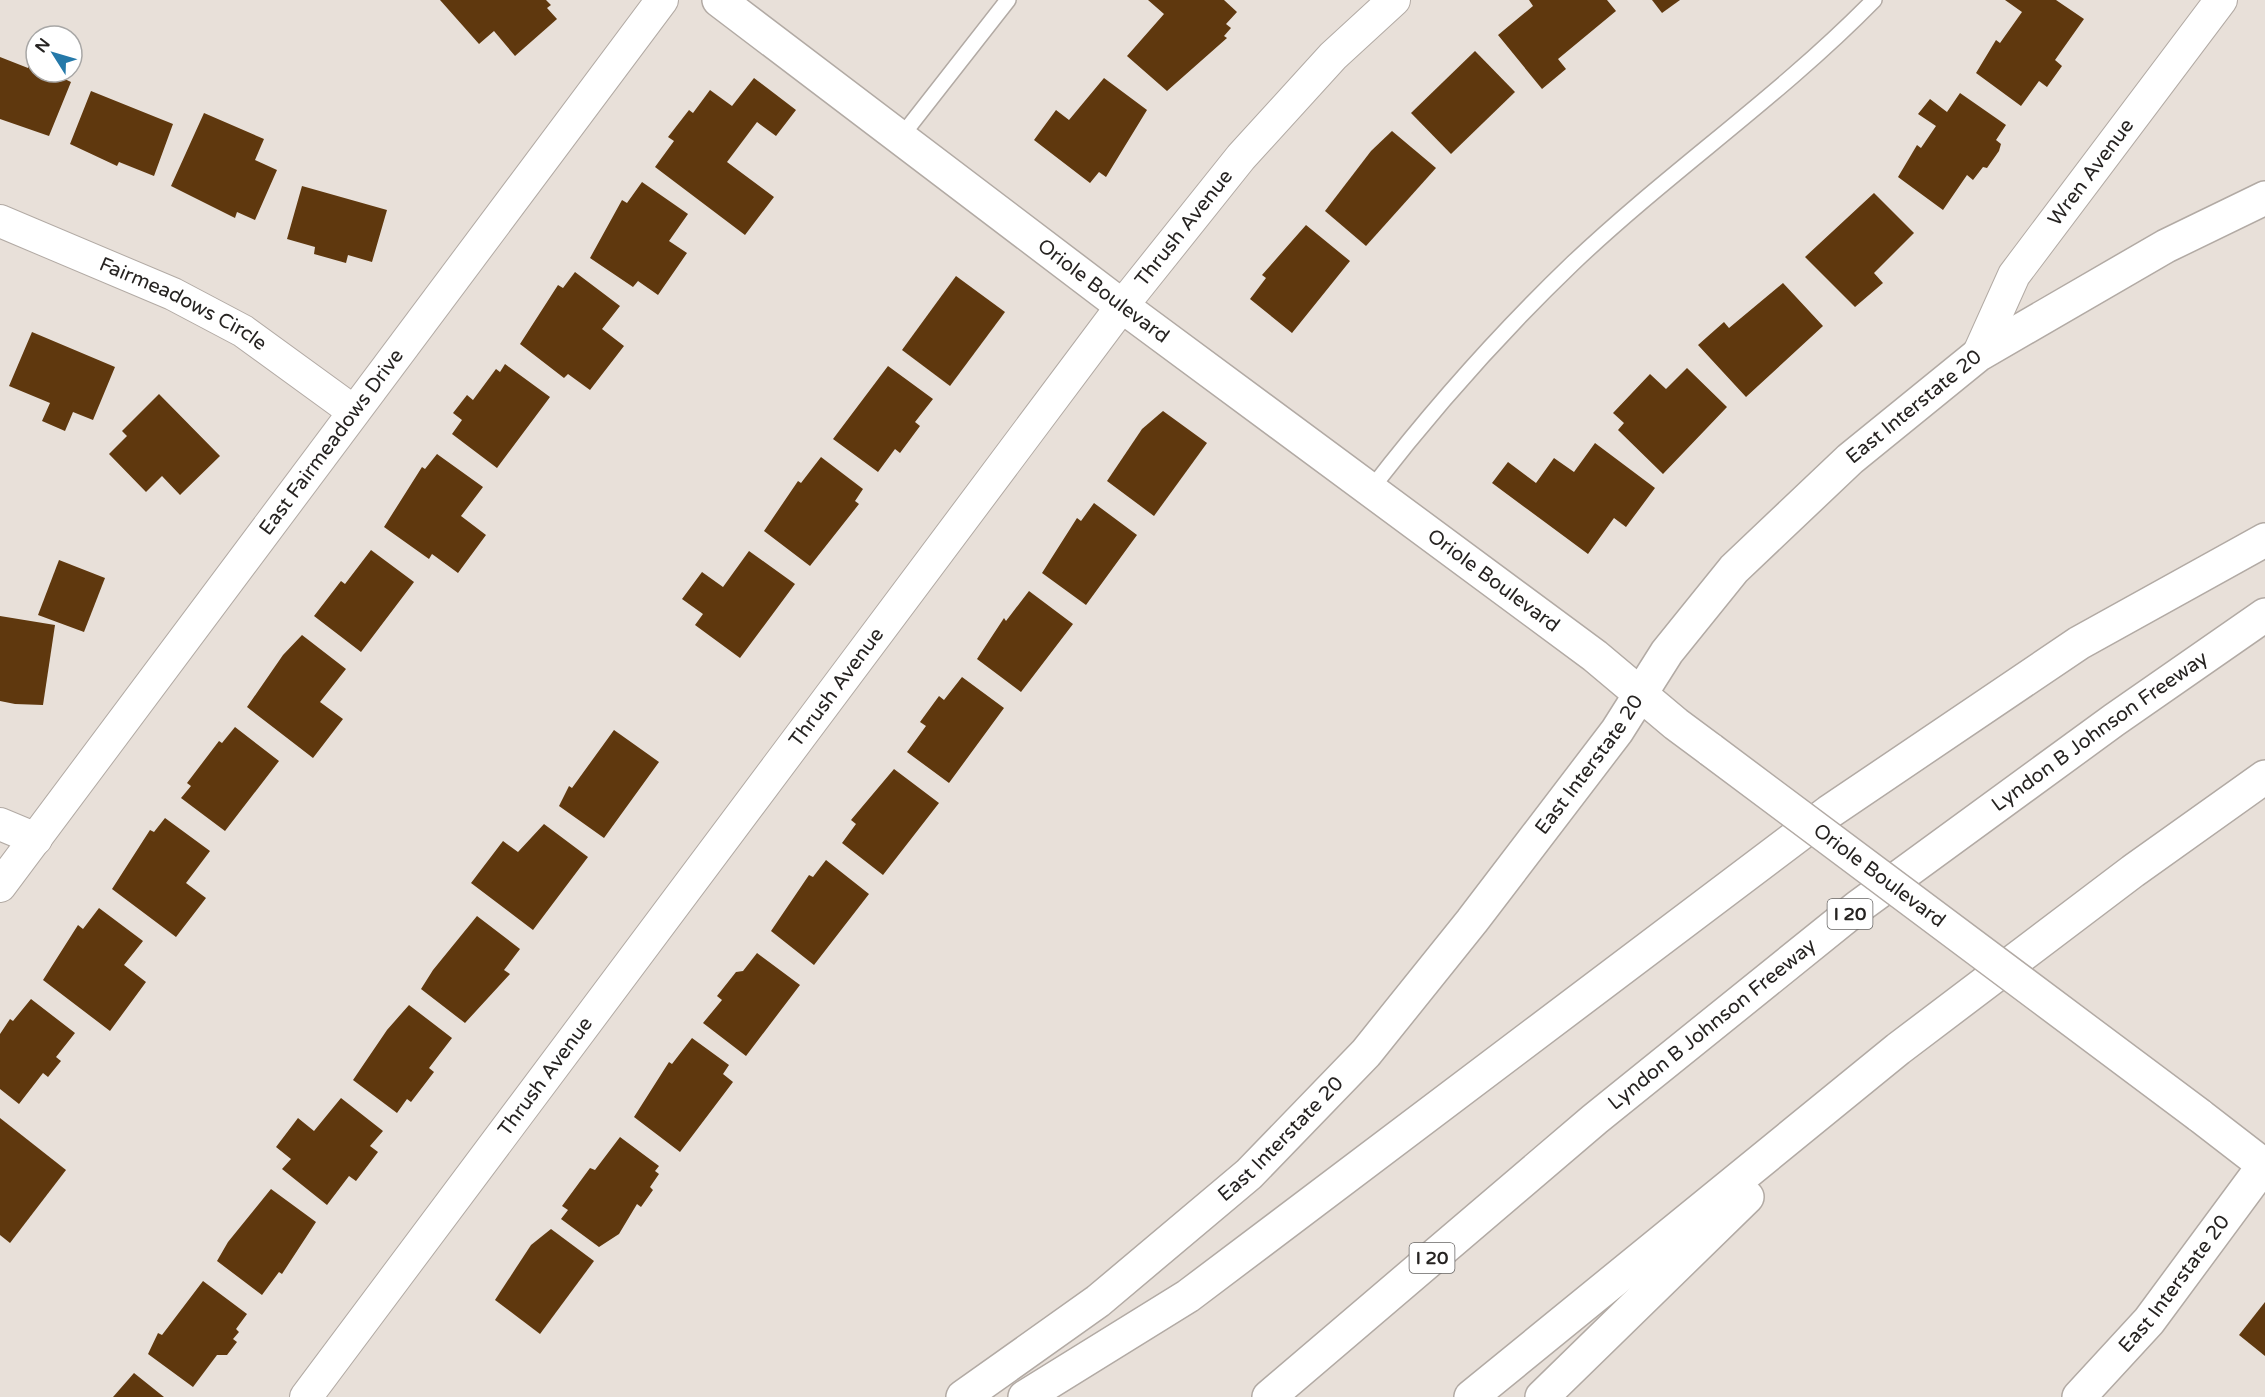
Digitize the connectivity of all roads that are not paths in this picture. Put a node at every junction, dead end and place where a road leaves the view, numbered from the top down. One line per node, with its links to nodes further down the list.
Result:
1 (662, 0): 12 (street, East Fairmeadows Drive)
2 (719, 0): 7 (main road, Oriole Boulevard)
3 (1008, 0): 7 (lane)
4 (1394, 0): 10 (street, Thrush Avenue)
5 (1874, 0): 13 (lane)
6 (2221, 0): 11 (street, Wren Avenue)
7 (900, 138): 10 (main road, Oriole Boulevard)
8 (2265, 198): 11 (main road, East Interstate 20)
9 (0, 221): 12 (street, Fairmeadows Circle)
10 (1122, 306): 13 (main road, Oriole Boulevard); 23 (street, Thrush Avenue)
11 (1978, 355): 16 (main road, East Interstate 20)
12 (353, 411): 19 (street, East Fairmeadows Drive)
13 (1371, 489): 16 (main road, Oriole Boulevard)
14 (2265, 540): 25 (main road)
15 (2265, 615): 26 (main road, Lyndon B Johnson Freeway / I 20)
16 (1640, 693): 22 (main road, Oriole Boulevard, bridge); 24 (main road, East Interstate 20)
17 (2265, 777): 21 (main road)
18 (0, 824): 19 (street)
19 (36, 839): 20 (street, East Fairmeadows Drive)
20 (0, 886)
21 (1898, 1049): 27 (main road); 28 (main road)
22 (2265, 1165): 29 (main road, East Interstate 20)
23 (306, 1397)
24 (963, 1397)
25 (1024, 1397)
26 (1269, 1397)
27 (1471, 1397)
28 (1542, 1397)
29 (2079, 1397)

